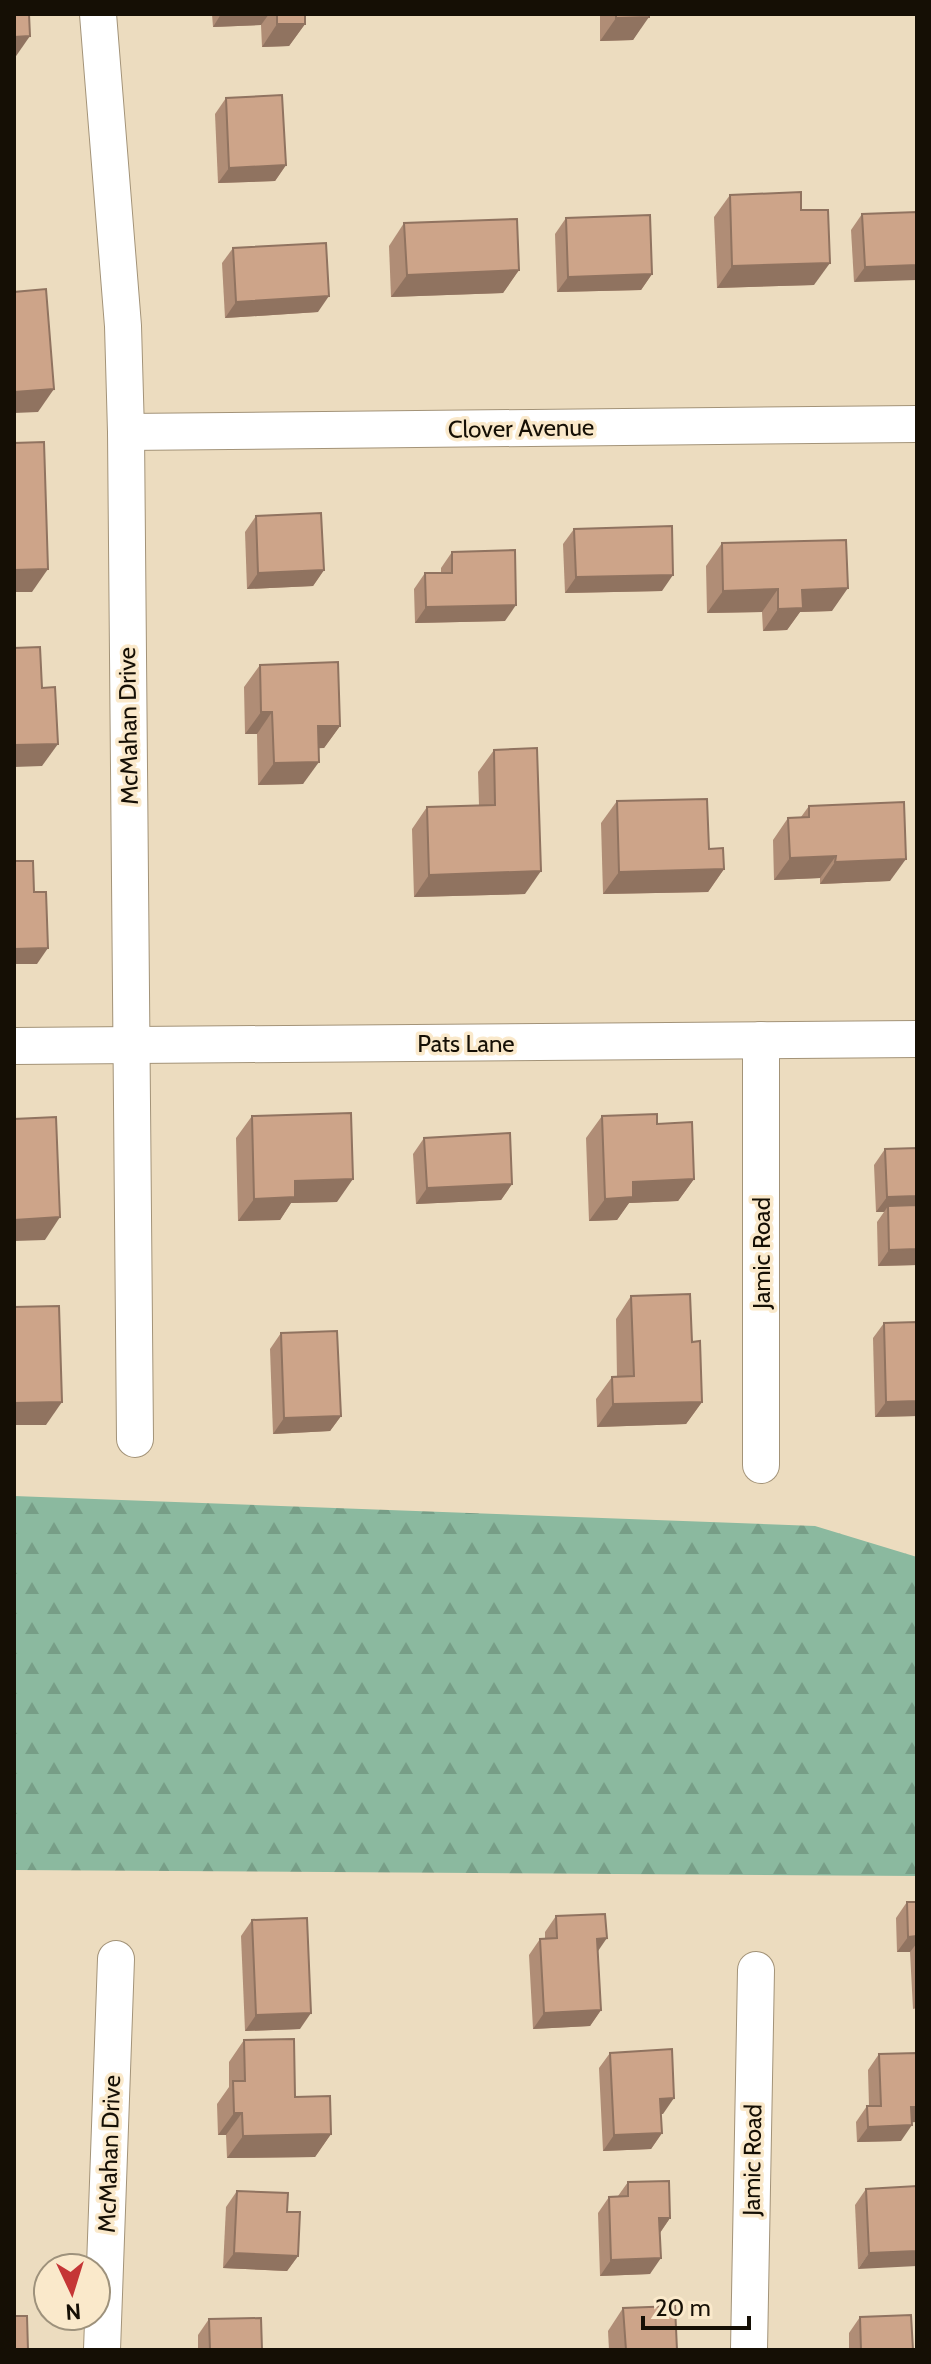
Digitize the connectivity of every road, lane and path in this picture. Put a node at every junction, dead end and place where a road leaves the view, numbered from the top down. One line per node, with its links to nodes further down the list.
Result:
1 (98, 14): 3 (street, McMahan Drive)
2 (917, 424): 3 (street, Clover Avenue)
3 (126, 432): 6 (street, McMahan Drive)
4 (917, 1039): 5 (street, Pats Lane)
5 (761, 1040): 6 (street, Pats Lane); 9 (street, Jamic Road)
6 (132, 1045): 7 (street, Pats Lane); 8 (street, McMahan Drive)
7 (14, 1046)
8 (135, 1439)
9 (761, 1465)
10 (116, 1959): 12 (street, McMahan Drive)
11 (756, 1970): 13 (street, Jamic Road)
12 (102, 2350)
13 (749, 2350)

